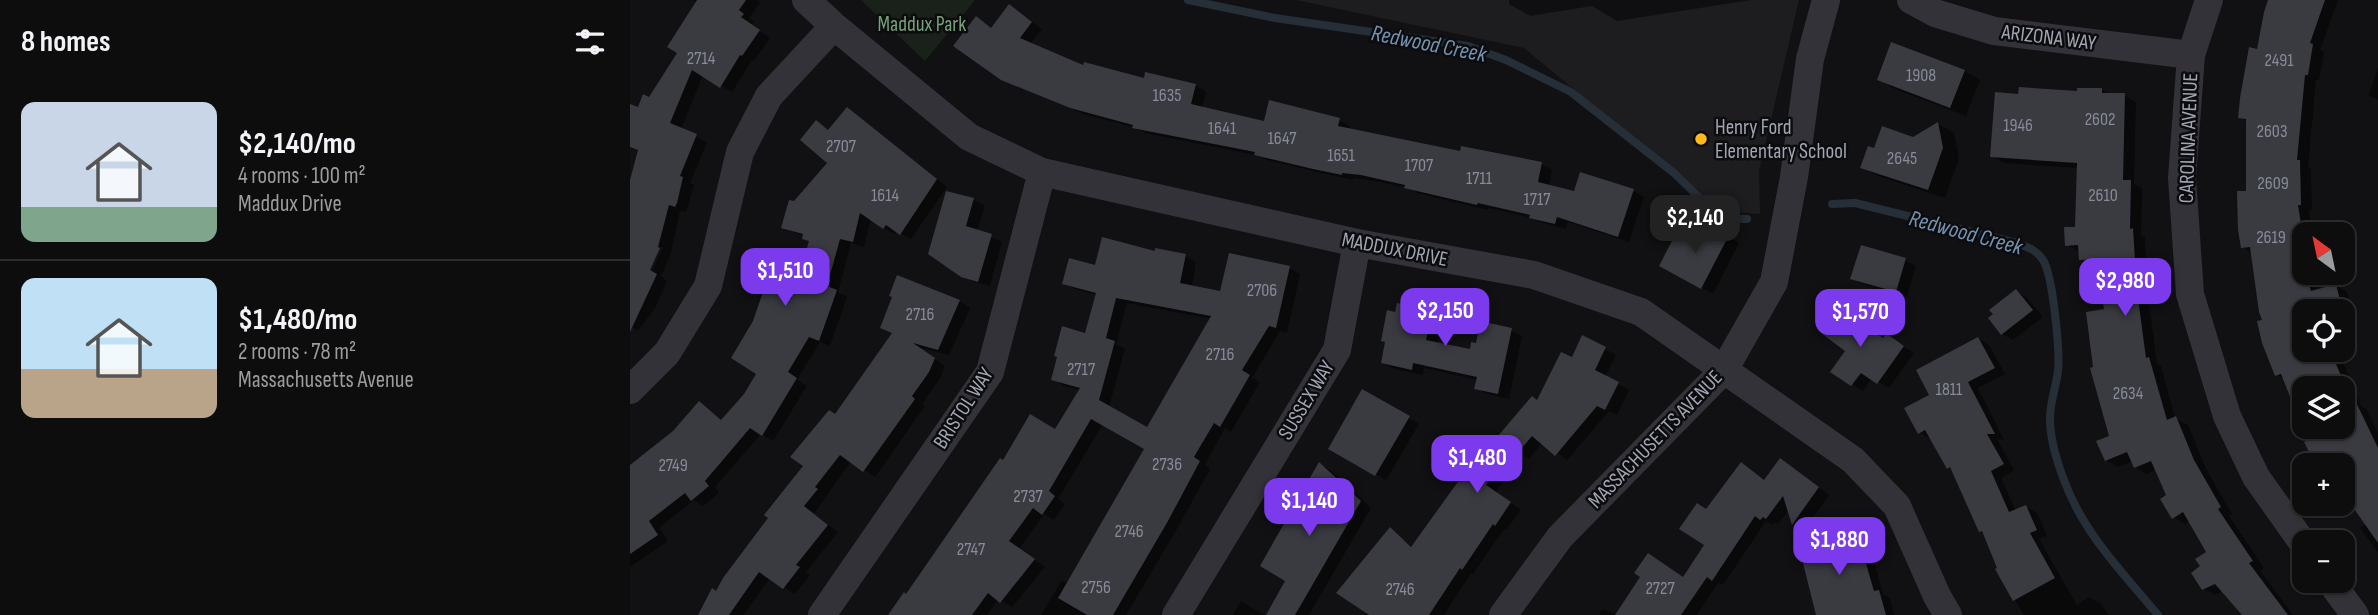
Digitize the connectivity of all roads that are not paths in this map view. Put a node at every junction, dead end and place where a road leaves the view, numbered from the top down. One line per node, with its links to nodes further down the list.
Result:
1 (806, 0): 5 (street, MADDUX DRIVE)
2 (1826, 0): 9 (street, MASSACHUSETTS AVENUE)
3 (1911, 0): 6 (street, ARIZONA WAY)
4 (2209, 0): 6 (street, CAROLINA AVENUE)
5 (834, 26): 7 (street, MADDUX DRIVE); 10 (street)
6 (2191, 55): 11 (street, CAROLINA AVENUE)
7 (1042, 172): 8 (street, MADDUX DRIVE); 13 (street, BRISTOL WAY)
8 (1357, 243): 9 (street, MADDUX DRIVE); 14 (street, SUSSEX WAY)
9 (1724, 370): 15 (street, MASSACHUSETTS AVENUE); 16 (street, MADDUX DRIVE)
10 (630, 390)
11 (2294, 530)
12 (2339, 593): 17 (street)
13 (822, 615)
14 (1176, 615)
15 (1503, 615)
16 (1948, 615)
17 (2355, 615)

